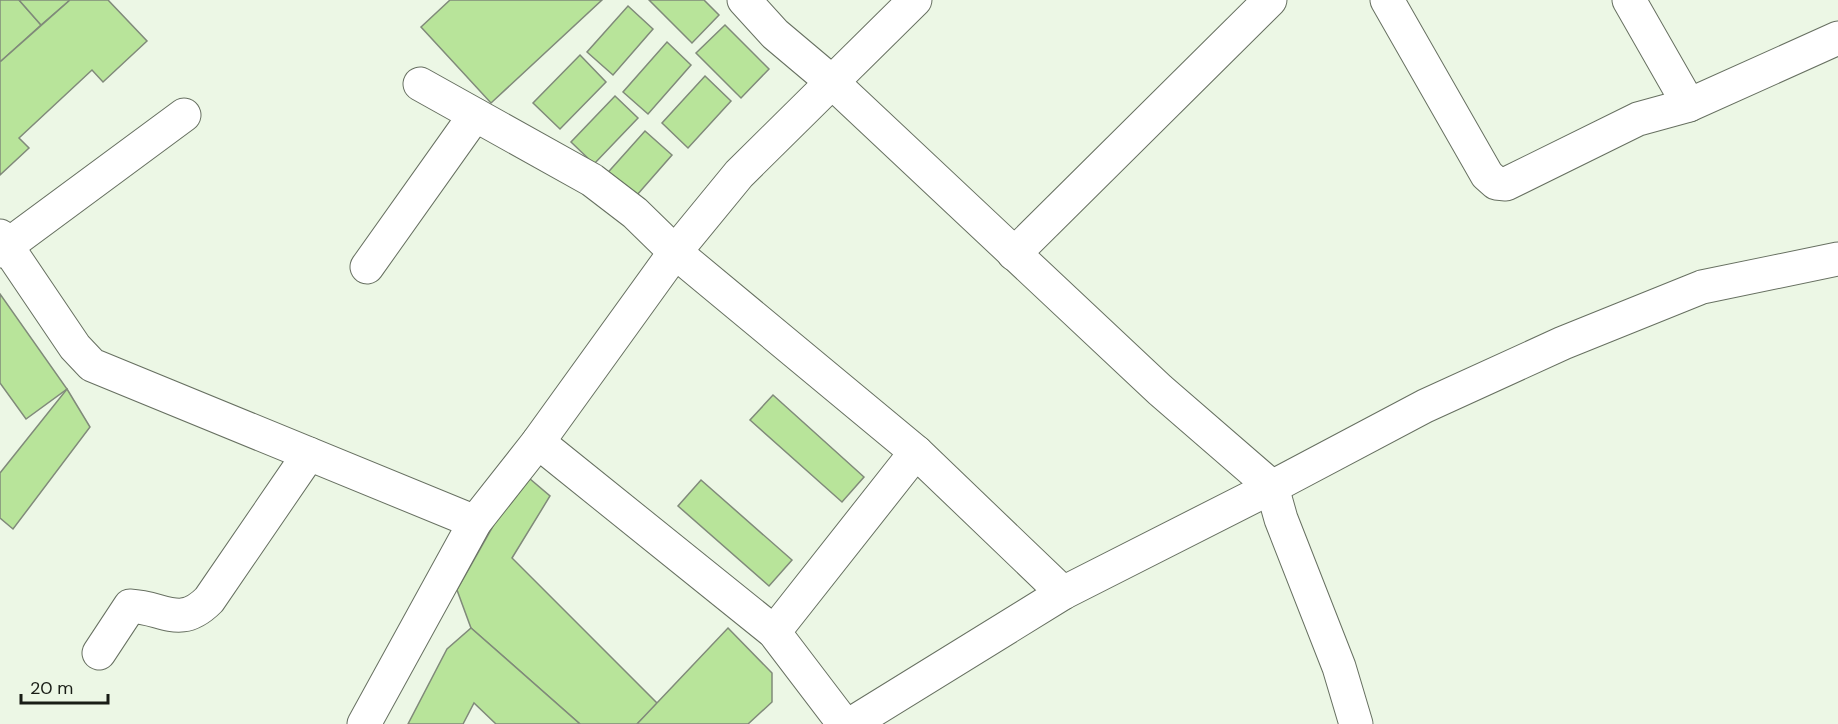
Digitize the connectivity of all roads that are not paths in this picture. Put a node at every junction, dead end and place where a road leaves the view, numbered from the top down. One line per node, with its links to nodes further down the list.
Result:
1 (744, 0): 7 (street)
2 (915, 0): 7 (street)
3 (1270, 0): 14 (street)
4 (1387, 0): 9 (street)
5 (1629, 0): 9 (street)
6 (1838, 38): 9 (street)
7 (832, 82): 13 (street); 14 (street)
8 (420, 84): 11 (street)
9 (1689, 105)
10 (184, 115): 12 (street)
11 (475, 115): 13 (street); 16 (street)
12 (2, 244): 19 (street)
13 (675, 252): 17 (street); 18 (street)
14 (1014, 254): 20 (street)
15 (1838, 259): 20 (street)
16 (367, 267)
17 (538, 442): 21 (street); 23 (street)
18 (916, 452): 22 (street); 23 (street)
19 (309, 454): 21 (street); 24 (street)
20 (1272, 487): 22 (street); 28 (street)
21 (475, 522): 25 (street)
22 (1063, 593): 27 (street)
23 (774, 632): 26 (street)
24 (99, 653)
25 (364, 724)
26 (844, 724)
27 (851, 724)
28 (1356, 724)

